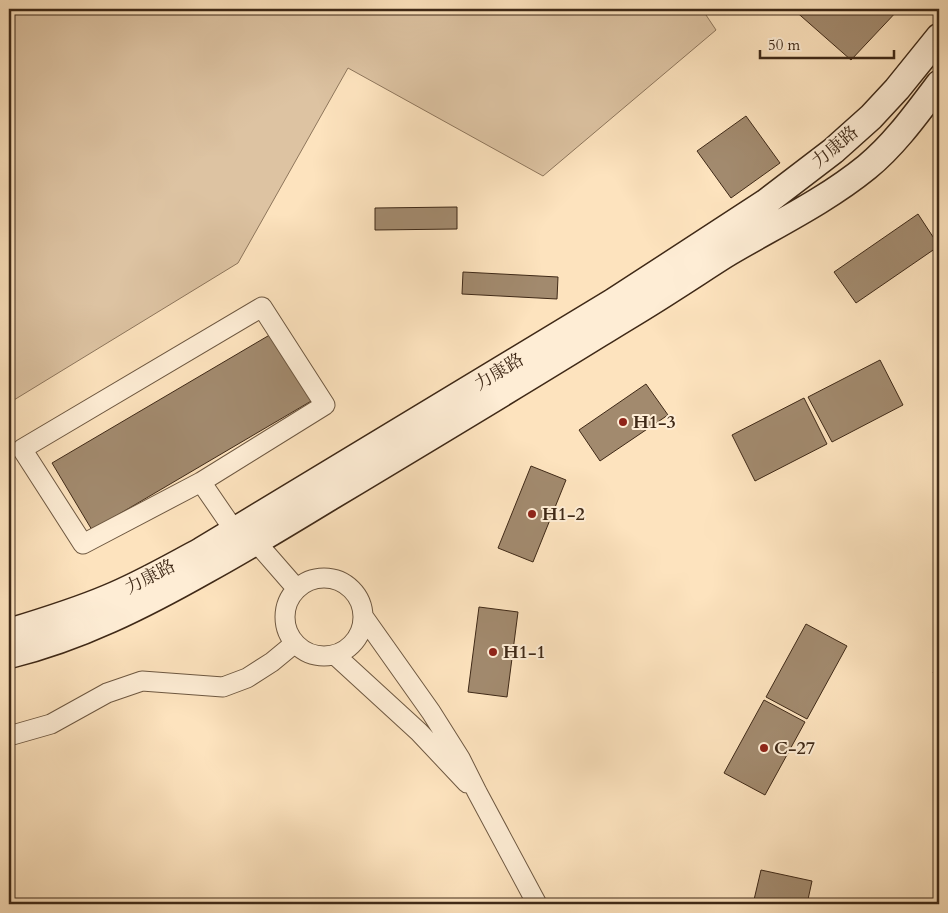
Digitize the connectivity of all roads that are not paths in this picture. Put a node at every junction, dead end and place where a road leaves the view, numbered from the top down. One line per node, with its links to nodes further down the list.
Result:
1 (939, 37): 4 (street, 力康路)
2 (939, 84): 4 (street, 力康路)
3 (201, 482): 3 (street); 4 (street)
4 (245, 536): 5 (street); 7 (street, 力康路); 9 (street, 力康路)
5 (297, 589): 6 (street); 8 (street)
6 (363, 616): 10 (street); 12 (street)
7 (9, 632)
8 (295, 643): 10 (street); 11 (street)
9 (9, 655)
10 (335, 655): 12 (street)
11 (9, 736)
12 (477, 792): 13 (street)
13 (537, 904)

